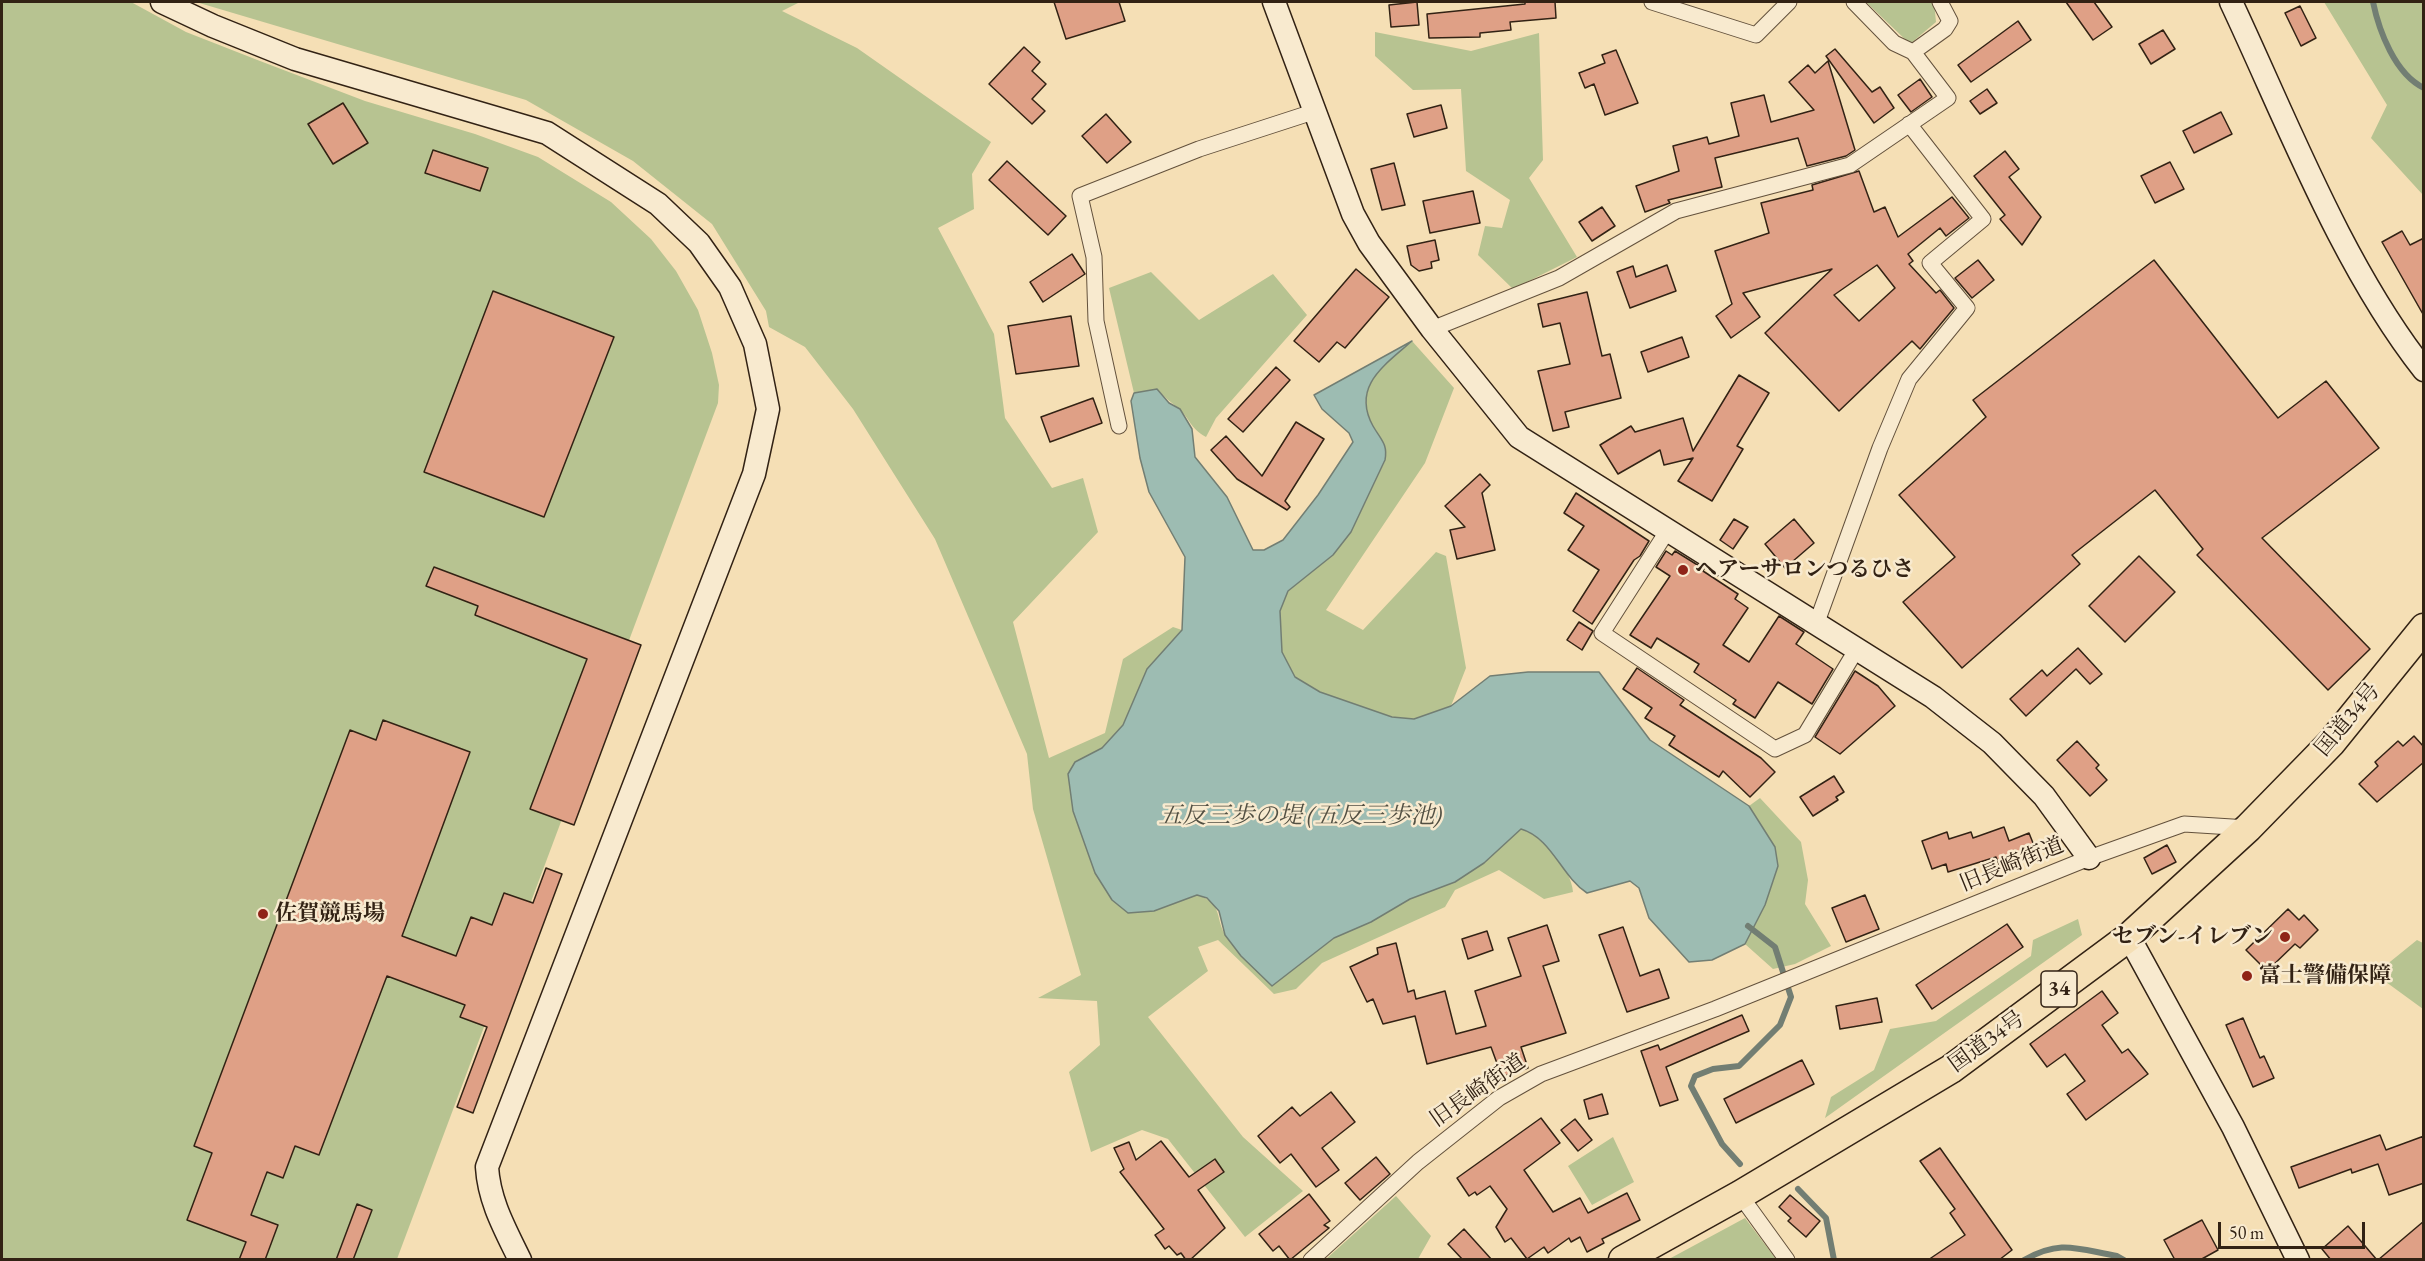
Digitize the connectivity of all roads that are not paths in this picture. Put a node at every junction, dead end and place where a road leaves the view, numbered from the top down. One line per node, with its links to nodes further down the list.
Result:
1 (162, 2): 22 (street)
2 (1274, 2): 9 (street)
3 (1652, 2): 4 (street)
4 (1789, 2)
5 (1854, 2): 8 (street)
6 (1940, 2): 8 (street)
7 (2231, 2): 12 (street)
8 (1913, 52): 10 (street)
9 (1316, 111): 11 (street); 13 (street)
10 (1910, 124): 11 (street); 15 (street)
11 (1432, 329): 14 (street)
12 (2424, 370)
13 (1119, 426)
14 (1668, 530): 15 (street); 17 (street)
15 (1817, 622): 17 (street)
16 (2424, 628): 18 (highway, 国道34号 / 34)
17 (1858, 647): 19 (street)
18 (2248, 828): 19 (street, 旧長崎街道); 20 (highway, 国道34号 / 34)
19 (2090, 858): 23 (street, 旧長崎街道)
20 (2129, 937): 21 (highway, 国道34号 / 34); 26 (street)
21 (1740, 1195): 24 (highway, 国道34号 / 34); 25 (street)
22 (520, 1260)
23 (1311, 1260)
24 (1623, 1260)
25 (1787, 1260)
26 (2298, 1260)

